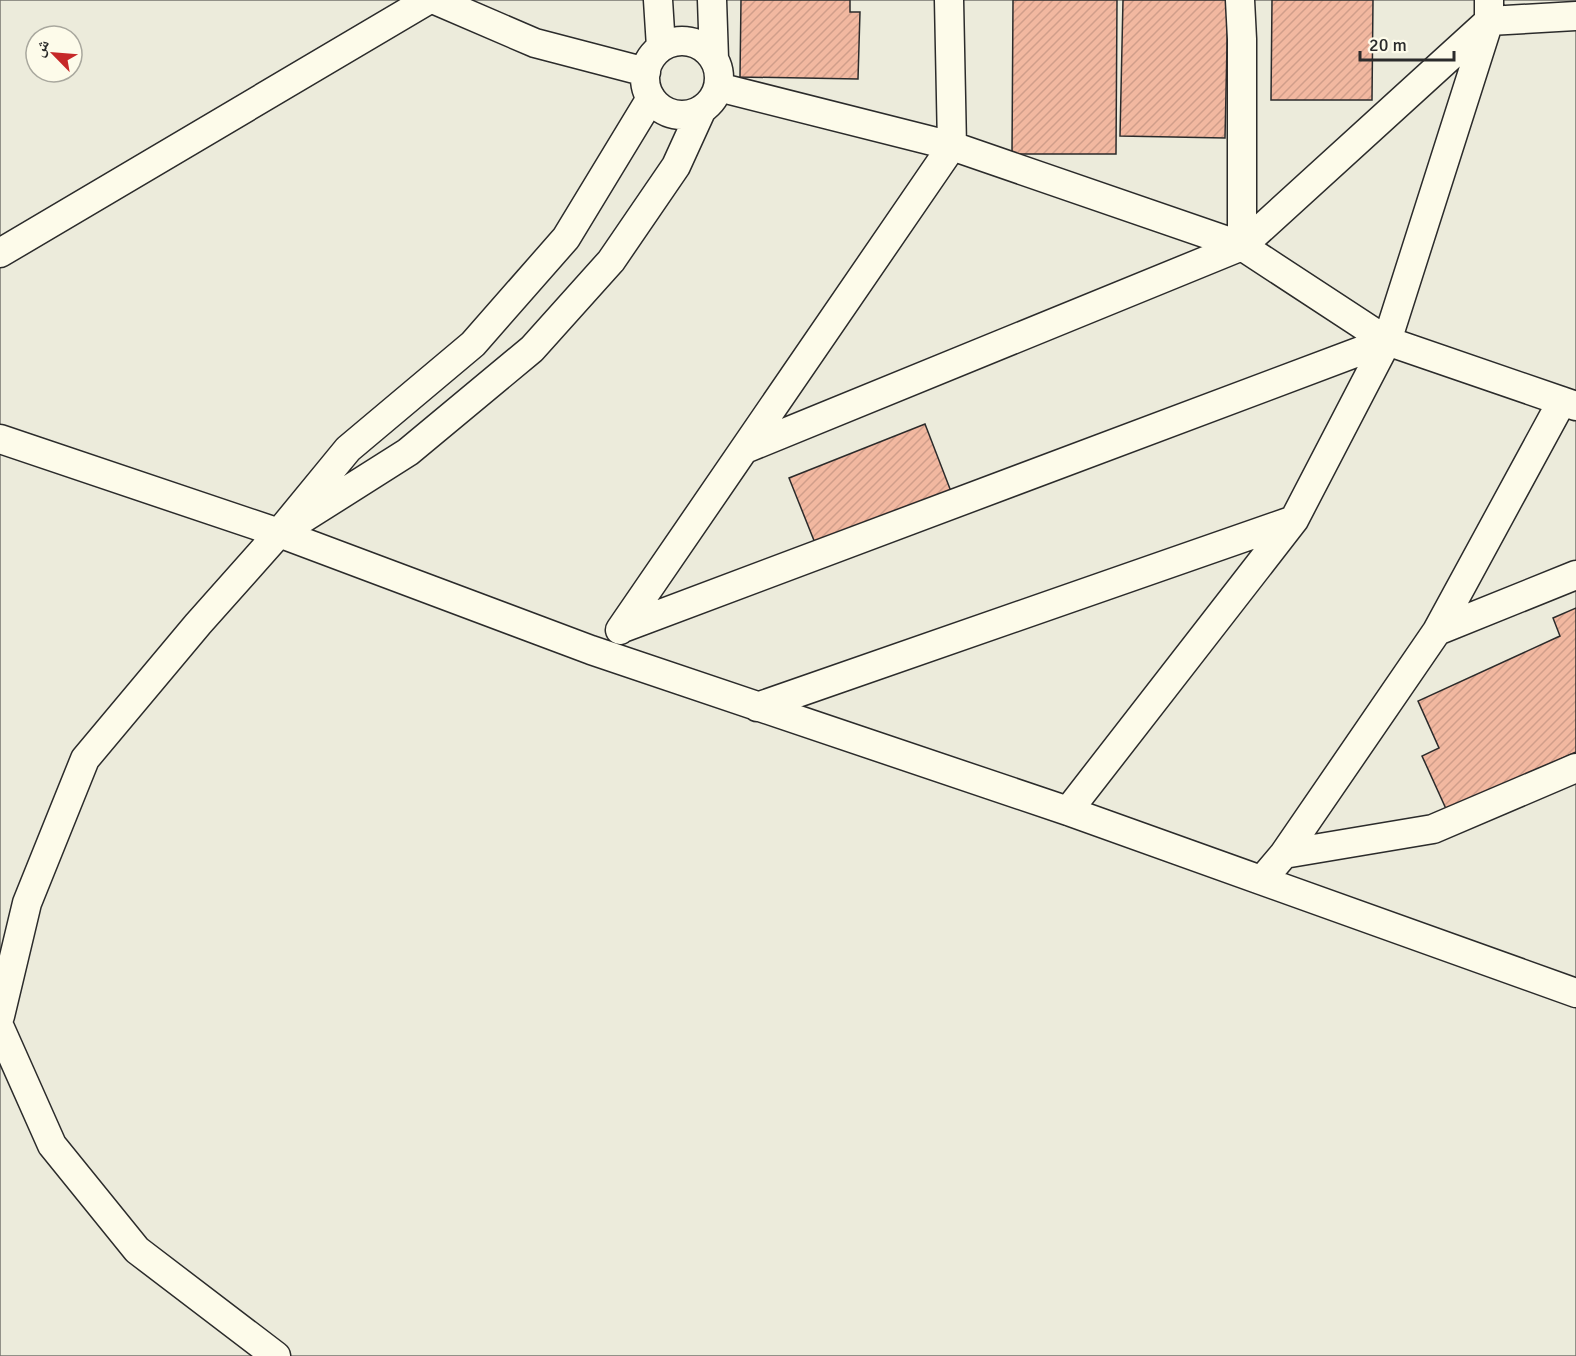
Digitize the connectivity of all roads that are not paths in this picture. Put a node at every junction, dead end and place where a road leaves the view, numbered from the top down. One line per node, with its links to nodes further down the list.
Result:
1 (428, 0): 15 (street)
2 (435, 0): 11 (street)
3 (658, 0): 9 (street)
4 (712, 0): 10 (street)
5 (949, 0): 13 (street)
6 (1240, 0): 14 (street)
7 (1489, 10): 8 (street); 14 (street); 16 (street)
8 (1576, 16)
9 (661, 47): 10 (street); 11 (street)
10 (714, 58): 12 (street)
11 (648, 85): 12 (street); 21 (street)
12 (710, 98): 13 (street); 21 (street)
13 (952, 146): 14 (street); 19 (street)
14 (1242, 246): 16 (street); 19 (street)
15 (0, 253)
16 (1387, 341): 17 (street); 20 (street); 23 (street)
17 (1569, 404): 24 (street)
18 (0, 440): 21 (street)
19 (745, 449): 23 (street)
20 (1294, 520): 26 (street); 28 (street)
21 (279, 533): 25 (street); 32 (street)
22 (1576, 574): 24 (street)
23 (623, 628): 25 (street)
24 (1437, 631): 29 (street)
25 (591, 650): 26 (street)
26 (757, 707): 28 (street)
27 (1576, 768): 29 (street)
28 (1068, 811): 30 (street)
29 (1284, 854): 30 (street)
30 (1262, 880): 31 (street)
31 (1576, 993)
32 (0, 1016)
33 (0, 1028): 34 (street)
34 (276, 1356)

